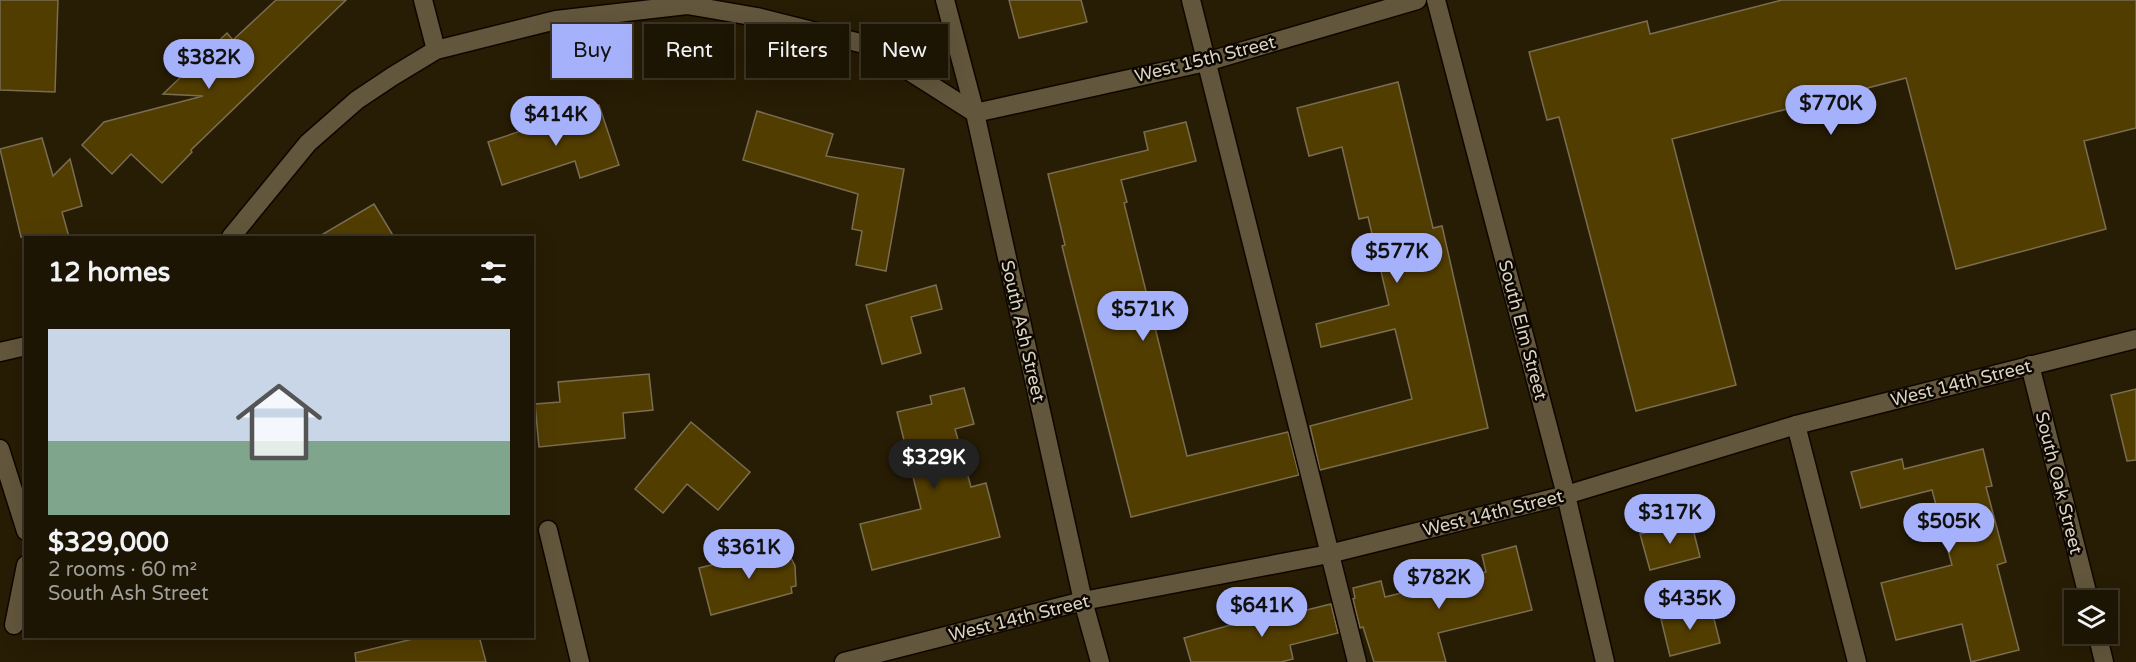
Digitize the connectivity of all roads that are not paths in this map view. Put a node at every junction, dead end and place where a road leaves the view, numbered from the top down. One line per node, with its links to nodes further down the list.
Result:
1 (423, 0): 7 (street)
2 (945, 0): 9 (street, South Ash Street)
3 (1191, 0): 8 (street)
4 (1417, 0): 8 (street, West 15th Street)
5 (1436, 0): 17 (street, South Elm Street)
6 (687, 3): 7 (street); 9 (street)
7 (436, 50): 10 (street)
8 (1206, 62): 9 (street, West 15th Street); 20 (street)
9 (975, 113): 23 (street, South Ash Street)
10 (232, 236)
11 (2136, 339): 14 (street, West 14th Street)
12 (24, 346): 13 (street)
13 (0, 352)
14 (2030, 365): 15 (street, West 14th Street); 22 (street, South Oak Street)
15 (1796, 424): 17 (street, West 14th Street); 31 (street)
16 (0, 449): 18 (street)
17 (1566, 495): 20 (street, West 14th Street); 30 (street, South Elm Street)
18 (24, 525)
19 (548, 530): 26 (street)
20 (1329, 554): 23 (street, West 14th Street); 29 (street)
21 (24, 575): 24 (street)
22 (2086, 590)
23 (1083, 601): 27 (street, West 14th Street); 28 (street, South Ash Street)
24 (14, 625)
25 (2100, 644): 32 (street)
26 (580, 662)
27 (844, 662)
28 (1100, 662)
29 (1357, 662)
30 (1605, 662)
31 (1857, 662)
32 (2104, 662)

